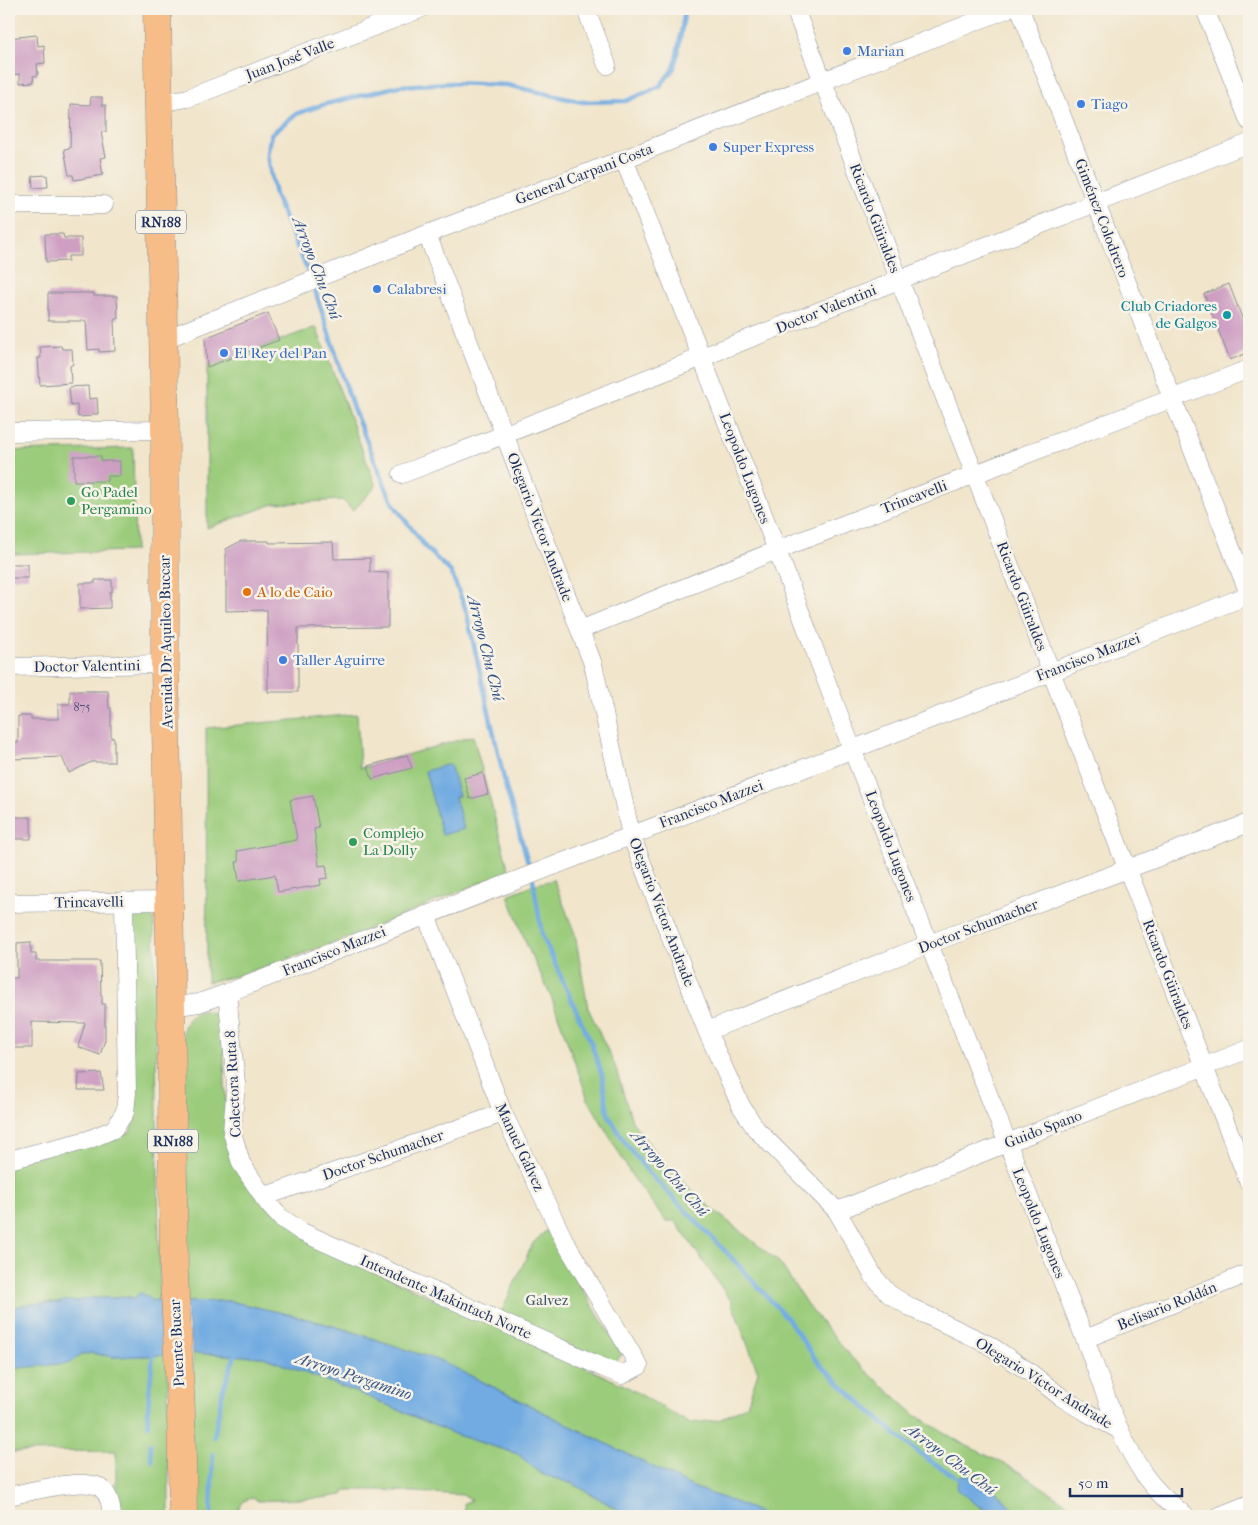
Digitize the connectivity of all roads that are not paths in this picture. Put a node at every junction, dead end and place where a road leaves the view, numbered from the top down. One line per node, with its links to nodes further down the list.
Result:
1 (157, 9): 10 (highway, Avenida Dr Aquileo Buccar / RN188)
2 (420, 9): 10 (street, Juan José Valle)
3 (586, 9): 8 (street)
4 (795, 9): 9 (street, Ricardo Güiraldes)
5 (1007, 9): 9 (street, General Carpani Costa)
6 (1020, 9): 14 (street, Giménez Colodrero)
7 (1205, 9): 11 (street)
8 (607, 65)
9 (822, 81): 13 (street, General Carpani Costa); 18 (street, Ricardo Güiraldes)
10 (159, 103): 19 (highway, Avenida Dr Aquileo Buccar / RN188)
11 (1249, 121)
12 (1249, 143): 14 (street, Doctor Valentini)
13 (624, 159): 17 (street, General Carpani Costa); 20 (street, Leopoldo Lugones)
14 (1096, 202): 18 (street, Doctor Valentini); 22 (street, Giménez Colodrero)
15 (9, 205): 16 (street)
16 (104, 205)
17 (427, 234): 19 (street, General Carpani Costa); 25 (street, Olegario Víctor Andrade)
18 (899, 279): 20 (street, Doctor Valentini); 27 (street, Ricardo Güiraldes)
19 (163, 340): 23 (highway, Avenida Dr Aquileo Buccar / RN188)
20 (703, 358): 25 (street, Doctor Valentini); 28 (street, Leopoldo Lugones)
21 (1249, 369): 22 (street, Trincavelli)
22 (1173, 398): 27 (street, Trincavelli); 29 (street, Giménez Colodrero)
23 (165, 430): 24 (street); 31 (highway, Avenida Dr Aquileo Buccar / RN188)
24 (9, 432)
25 (504, 435): 26 (street, Doctor Valentini); 30 (street, Olegario Víctor Andrade)
26 (402, 474)
27 (974, 474): 28 (street, Trincavelli); 33 (street, Ricardo Güiraldes)
28 (777, 550): 30 (street, Trincavelli); 34 (street, Leopoldo Lugones)
29 (1249, 594): 33 (street, Francisco Mazzei)
30 (580, 630): 36 (street, Olegario Víctor Andrade)
31 (165, 664): 32 (street, Doctor Valentini); 39 (highway, Avenida Dr Aquileo Buccar / RN188)
32 (9, 667)
33 (1050, 671): 34 (street, Francisco Mazzei); 37 (street, Ricardo Güiraldes)
34 (852, 749): 36 (street, Francisco Mazzei); 42 (street, Leopoldo Lugones)
35 (1249, 823): 37 (street, Doctor Schumacher)
36 (631, 835): 41 (street, Francisco Mazzei); 45 (street, Olegario Víctor Andrade)
37 (1127, 869): 42 (street, Doctor Schumacher); 47 (street, Ricardo Güiraldes)
38 (124, 901): 39 (street, Trincavelli); 40 (street, Trincavelli); 50 (street)
39 (170, 901): 44 (highway, Avenida Dr Aquileo Buccar / RN188)
40 (9, 903)
41 (426, 915): 43 (street, Francisco Mazzei); 48 (street, Manuel Gálvez)
42 (929, 944): 45 (street, Doctor Schumacher); 49 (street, Leopoldo Lugones)
43 (227, 993): 44 (street, Francisco Mazzei); 52 (street, Colectora Ruta 8)
44 (171, 1007): 55 (highway, Avenida Dr Aquileo Buccar / RN188)
45 (707, 1031): 53 (street, Olegario Víctor Andrade)
46 (1249, 1050): 47 (street, Guido Spano)
47 (1204, 1067): 49 (street, Guido Spano); 51 (street, Ricardo Güiraldes)
48 (502, 1113): 52 (street, Doctor Schumacher); 57 (street, Manuel Gálvez)
49 (1007, 1143): 53 (street, Guido Spano); 56 (street, Leopoldo Lugones)
50 (9, 1160)
51 (1249, 1183)
52 (263, 1197): 57 (street, Intendente Makintach Norte)
53 (837, 1211): 58 (street, Olegario Víctor Andrade)
54 (1249, 1273): 56 (street, Belisario Roldán)
55 (174, 1274): 62 (highway, Puente Bucar / RN188)
56 (1085, 1339): 58 (street, Leopoldo Lugones)
57 (639, 1366)
58 (1120, 1430): 63 (street, Leopoldo Lugones)
59 (9, 1496): 61 (street)
60 (1249, 1504): 64 (street)
61 (112, 1516)
62 (183, 1516)
63 (1186, 1516)
64 (1219, 1516)

